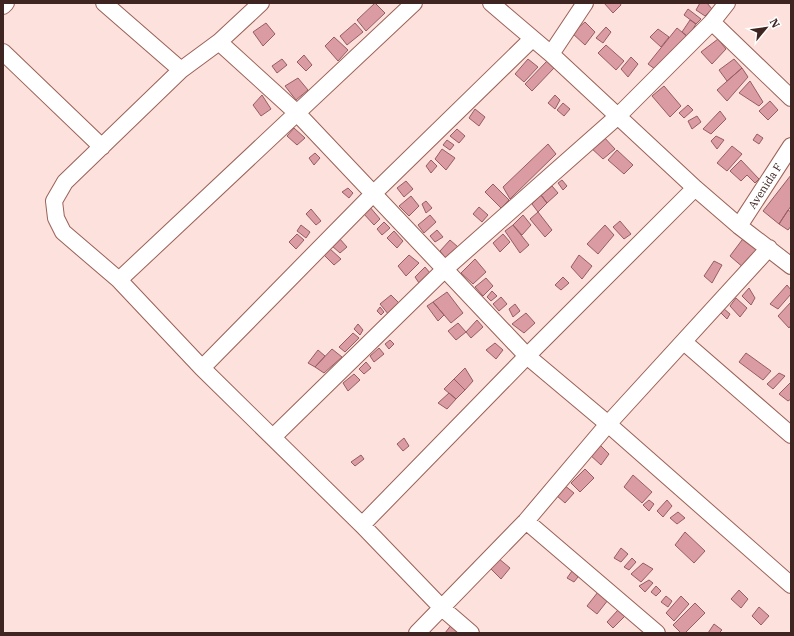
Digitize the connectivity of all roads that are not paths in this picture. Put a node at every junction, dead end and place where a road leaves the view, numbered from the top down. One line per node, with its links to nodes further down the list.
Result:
1 (6, 3): 8 (street)
2 (104, 3): 14 (street)
3 (414, 3): 16 (street)
4 (491, 3): 10 (street)
5 (585, 3): 13 (street)
6 (728, 3): 9 (street)
7 (254, 5): 11 (street)
8 (3, 6)
9 (712, 22): 15 (street); 17 (street)
10 (532, 39): 13 (street); 21 (street)
11 (219, 42): 14 (street); 16 (street)
12 (3, 52): 19 (street)
13 (551, 54): 17 (street)
14 (182, 70): 19 (street)
15 (791, 98)
16 (297, 113): 21 (street); 26 (street)
17 (618, 116): 20 (street); 25 (street)
18 (791, 146): 22 (street, Avenida F)
19 (102, 147): 26 (street)
20 (695, 188): 22 (street); 28 (street)
21 (373, 194): 25 (street); 29 (street)
22 (739, 226): 23 (street)
23 (769, 248): 24 (street); 27 (street)
24 (791, 266)
25 (445, 269): 28 (street); 32 (street)
26 (119, 280): 29 (street)
27 (684, 342): 30 (street); 31 (street)
28 (527, 356): 30 (street); 34 (street)
29 (202, 368): 32 (street)
30 (608, 424): 33 (street); 35 (street)
31 (791, 435)
32 (273, 437): 34 (street)
33 (526, 521): 36 (street); 39 (street)
34 (362, 525): 36 (street)
35 (791, 584)
36 (442, 608): 37 (street); 38 (street)
37 (417, 633)
38 (471, 633)
39 (657, 633)

